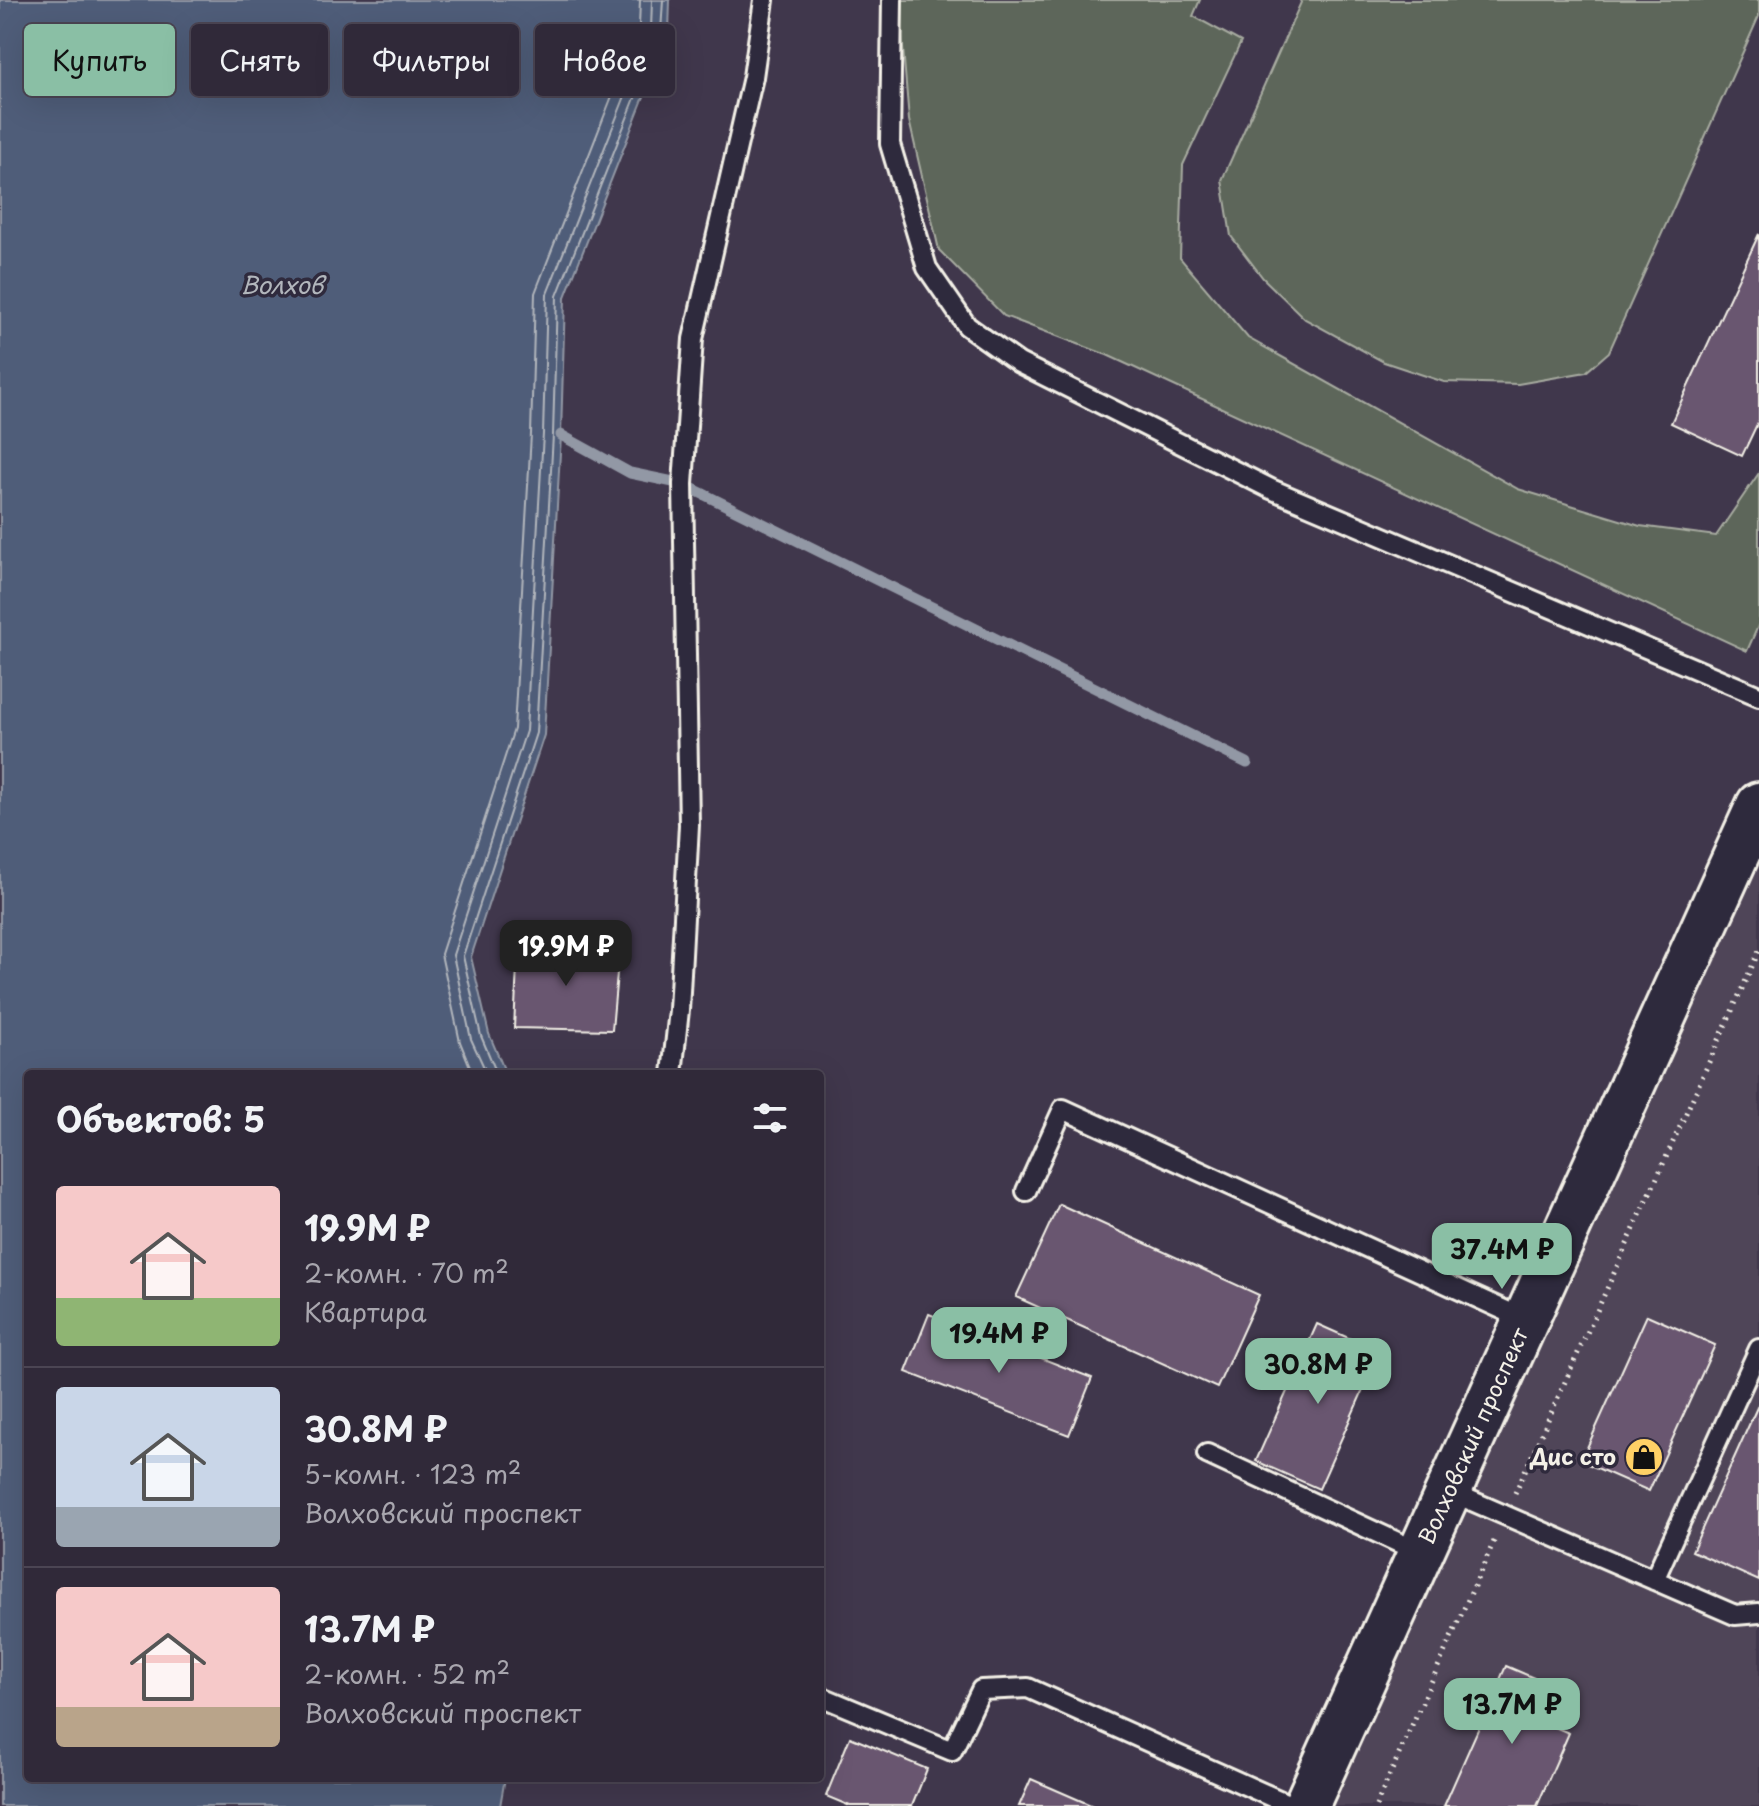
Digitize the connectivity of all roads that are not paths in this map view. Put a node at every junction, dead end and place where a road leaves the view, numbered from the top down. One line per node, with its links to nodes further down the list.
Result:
1 (764, 0): 5 (lane)
2 (892, 0): 3 (lane)
3 (1759, 696)
4 (1759, 805): 7 (street, Волховский проспект)
5 (672, 1070)
6 (1026, 1191): 7 (lane)
7 (1526, 1320): 10 (street, Волховский проспект)
8 (1759, 1349): 12 (lane)
9 (1207, 1454): 11 (lane)
10 (1449, 1491): 11 (street, Волховский проспект); 12 (lane)
11 (1421, 1553): 16 (street, Волховский проспект)
12 (1654, 1580): 13 (lane)
13 (1759, 1613)
14 (824, 1698): 15 (lane)
15 (1292, 1806)
16 (1306, 1806)

